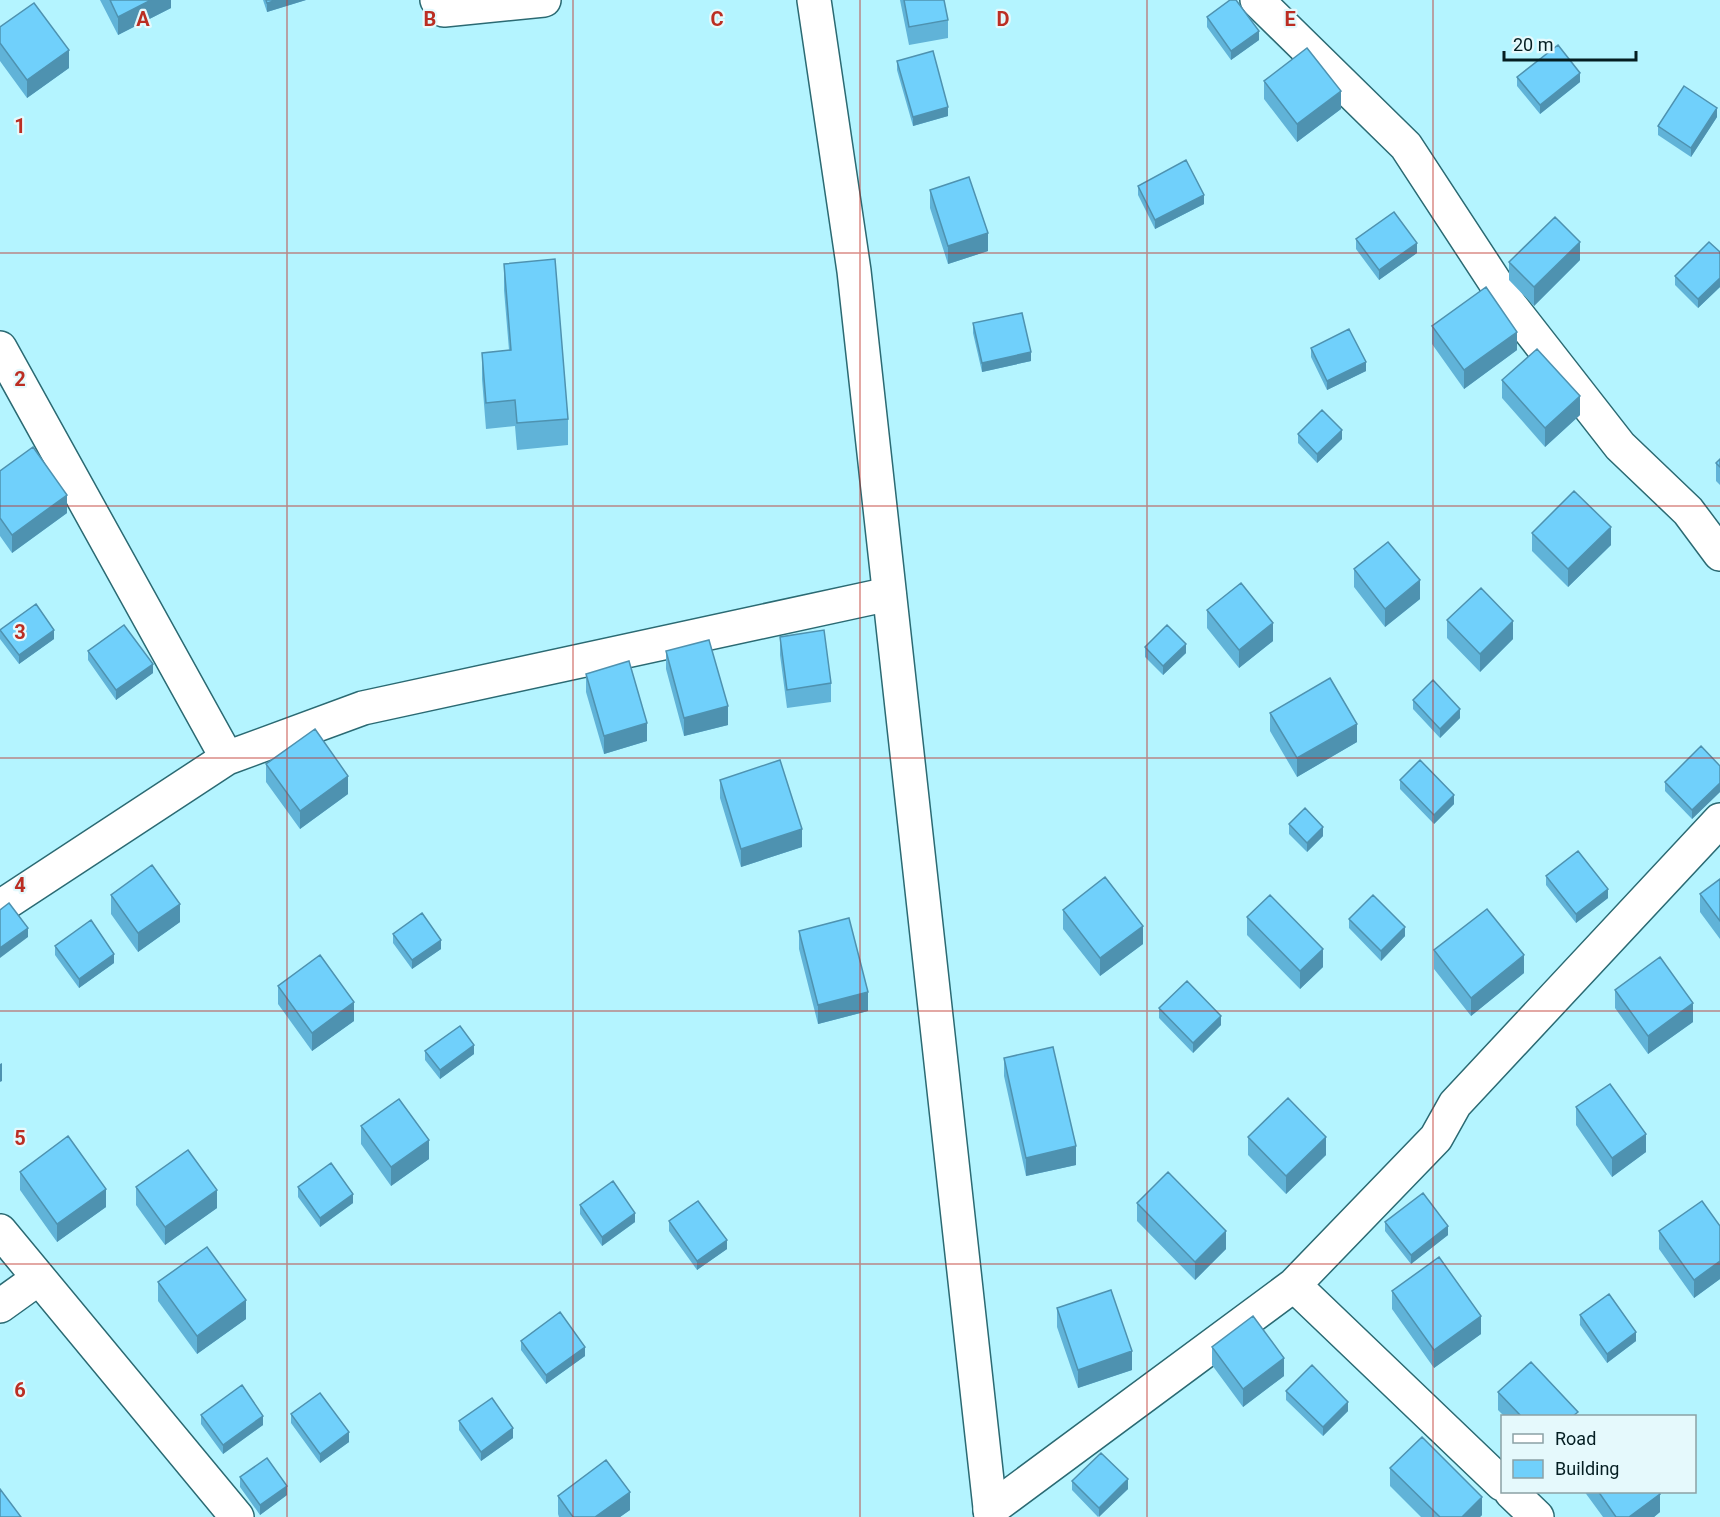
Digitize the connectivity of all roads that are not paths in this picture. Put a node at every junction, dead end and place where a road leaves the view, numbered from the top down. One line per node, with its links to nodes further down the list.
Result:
1 (438, 0): 2 (street)
2 (544, 0)
3 (814, 0): 7 (street)
4 (1257, 0): 6 (street)
5 (0, 348): 8 (street)
6 (1720, 554)
7 (889, 594): 8 (street); 17 (street)
8 (227, 758): 10 (street)
9 (1720, 820): 13 (street)
10 (0, 907)
11 (0, 1231): 12 (street)
12 (39, 1278): 14 (street); 18 (street)
13 (1294, 1285): 15 (street); 17 (street)
14 (0, 1306)
15 (1501, 1482)
16 (1513, 1493): 19 (street)
17 (991, 1514)
18 (237, 1517)
19 (1537, 1517)

